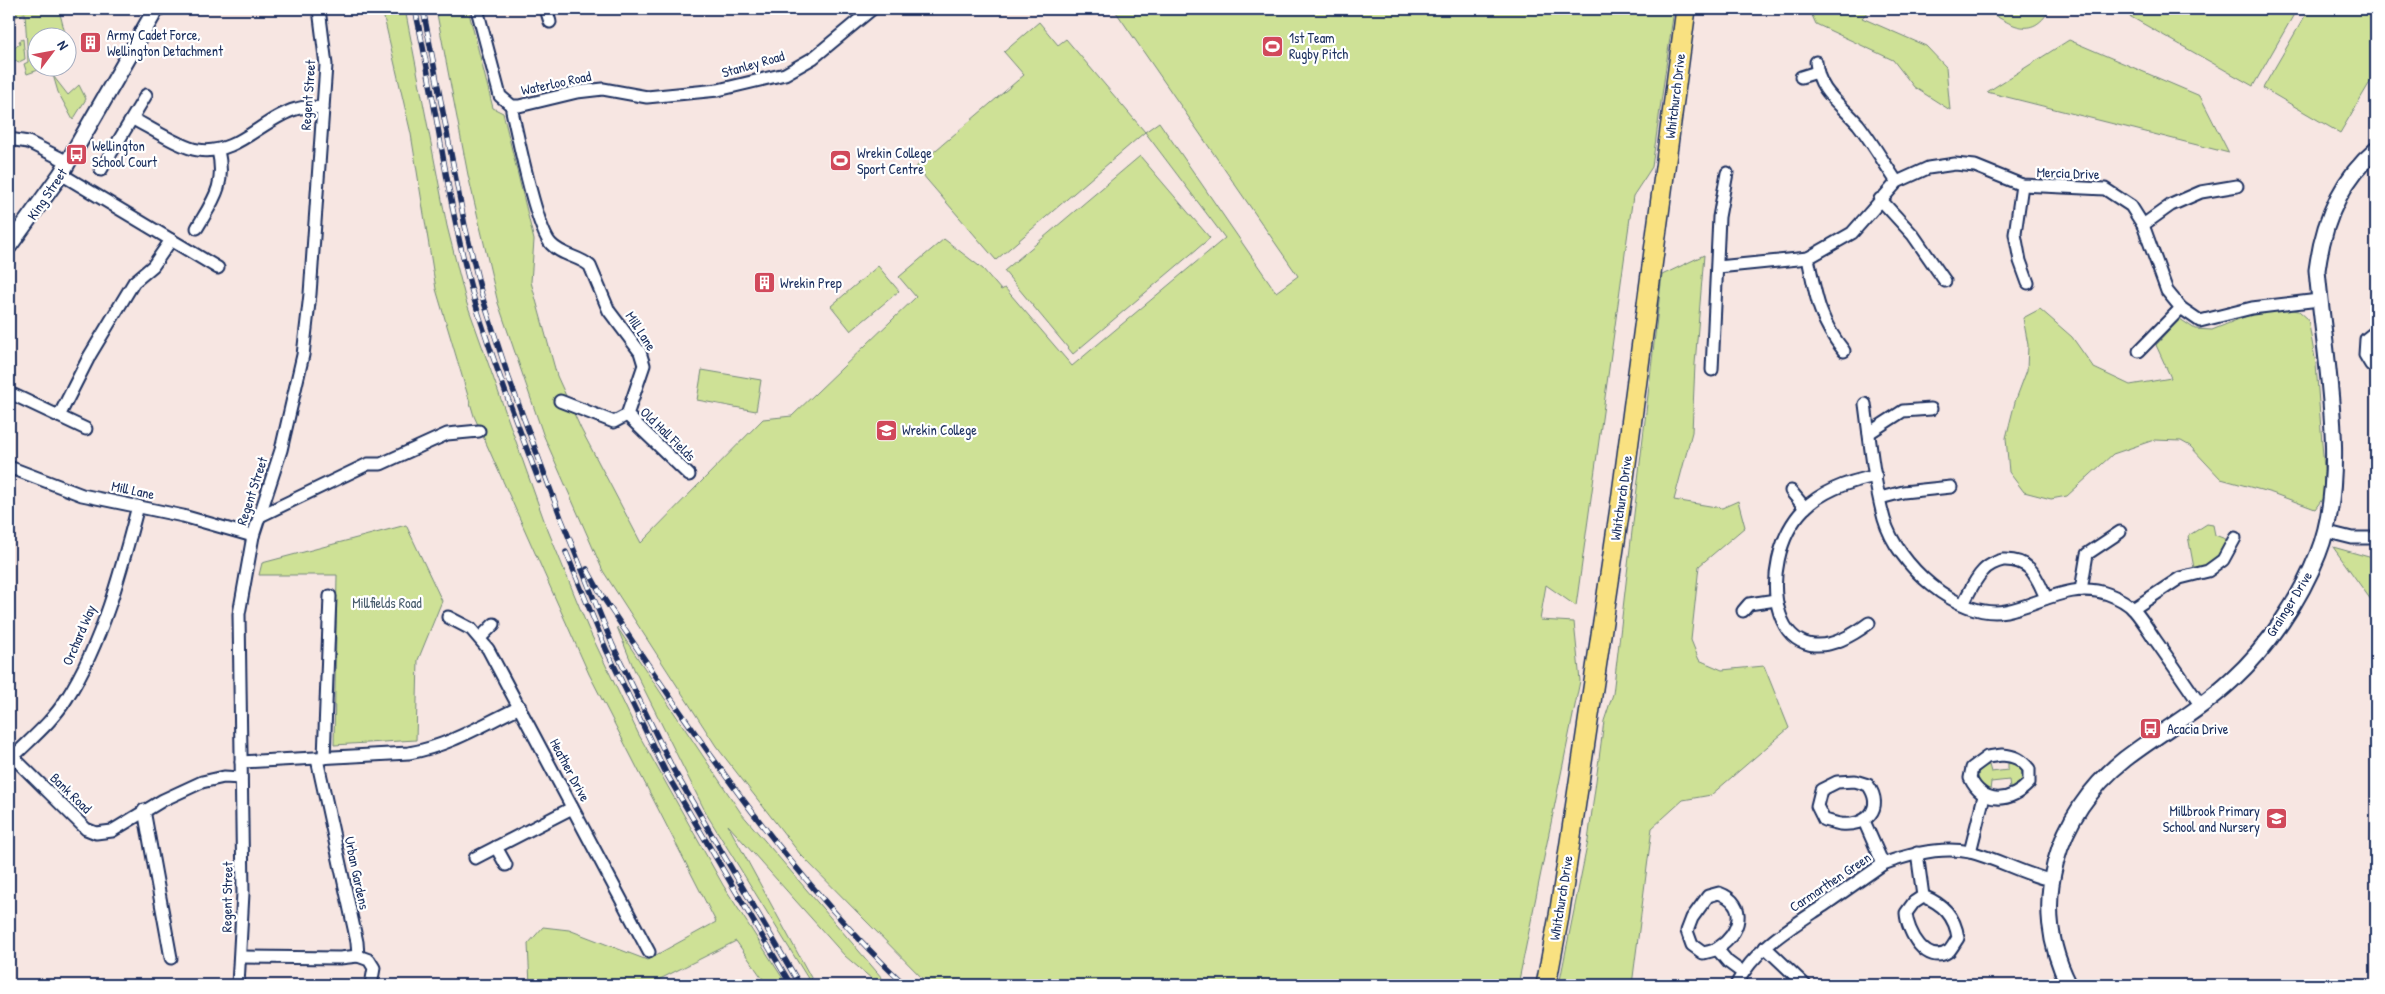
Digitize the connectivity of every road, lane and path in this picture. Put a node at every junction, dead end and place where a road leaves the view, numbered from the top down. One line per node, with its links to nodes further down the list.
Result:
1 (156, 9): 17 (street, King Street)
2 (319, 9): 12 (street, Regent Street)
3 (477, 9): 11 (street, Waterloo Road)
4 (546, 9): 7 (street)
5 (872, 9): 9 (street, Stanley Road)
6 (1686, 9): 101 (main road, Whitchurch Drive)
7 (550, 22)
8 (1801, 77): 20 (street)
9 (622, 91): 11 (street, Waterloo Road)
10 (146, 95): 13 (street)
11 (512, 106): 44 (street, Mill Lane)
12 (322, 108): 15 (street); 57 (street, Regent Street)
13 (132, 119): 15 (street); 18 (street)
14 (9, 139): 17 (street)
15 (218, 150): 25 (street)
16 (2376, 150): 33 (street, Grainger Drive)
17 (64, 168): 26 (street); 27 (street, King Street)
18 (102, 170)
19 (1727, 173): 30 (street)
20 (1897, 182): 21 (street, Mercia Drive); 23 (street, Mercia Drive)
21 (2022, 185): 24 (street, Mercia Drive); 32 (street)
22 (2237, 186): 24 (street)
23 (1880, 199): 28 (street, Mercia Drive); 31 (street)
24 (2143, 224): 34 (street, Mercia Drive)
25 (197, 228)
26 (171, 240): 29 (street); 45 (street)
27 (9, 246)
28 (1808, 258): 30 (street, Mercia Drive); 36 (street)
29 (218, 268)
30 (1718, 268): 39 (street)
31 (1945, 281)
32 (2028, 283)
33 (2319, 300): 34 (street, Mercia Drive); 58 (street, Grainger Drive)
34 (2181, 308): 37 (street)
35 (2376, 331): 38 (street)
36 (1844, 351)
37 (2140, 352)
38 (2376, 367)
39 (1712, 370)
40 (14, 395): 45 (street)
41 (560, 401): 44 (street)
42 (1865, 404): 48 (street)
43 (1931, 409): 48 (street)
44 (626, 415): 50 (street, Old Hall Fields)
45 (59, 416): 46 (street)
46 (86, 429)
47 (479, 431): 57 (street)
48 (1869, 433): 51 (street)
49 (9, 467): 55 (street, Mill Lane)
50 (689, 475)
51 (1876, 476): 54 (street); 56 (street)
52 (1951, 487): 54 (street)
53 (1791, 491): 56 (street)
54 (1880, 498): 67 (street)
55 (138, 506): 60 (street, Mill Lane); 76 (street, Orchard Way)
56 (1805, 508): 66 (street)
57 (260, 516): 60 (street, Regent Street)
58 (2324, 531): 61 (street); 75 (street, Grainger Drive)
59 (2120, 532): 63 (street)
60 (253, 536): 78 (street, Regent Street)
61 (2376, 536)
62 (2235, 538): 68 (street)
63 (2081, 590): 65 (street); 68 (street)
64 (330, 596): 77 (street, Urban Gardens)
65 (2046, 598): 67 (street); 67 (street)
66 (1776, 600): 69 (street); 71 (street)
67 (1963, 604)
68 (2133, 609): 75 (street)
69 (1743, 612)
70 (448, 617): 73 (street, Heather Drive)
71 (1869, 623)
72 (494, 624): 73 (street)
73 (480, 638): 74 (street, Heather Drive)
74 (520, 706): 77 (street); 81 (street, Heather Drive)
75 (2201, 706): 90 (street, Grainger Drive)
76 (11, 755): 82 (street, Bank Road)
77 (320, 758): 78 (street); 95 (street, Urban Gardens)
78 (241, 762): 79 (street, Regent Street)
79 (241, 778): 82 (street, Bank Road); 96 (street, Regent Street)
80 (1984, 796): 80 (street); 85 (street)
81 (572, 808): 84 (street); 94 (street, Heather Drive)
82 (144, 810): 97 (street)
83 (1864, 821): 83 (street); 88 (street)
84 (496, 847): 87 (street); 89 (street)
85 (1970, 852): 86 (street, Carmarthen Green); 90 (street, Carmarthen Green)
86 (1917, 853): 88 (street, Carmarthen Green); 91 (street)
87 (475, 858)
88 (1883, 864): 92 (street, Carmarthen Green)
89 (506, 865)
90 (2050, 880): 104 (street, Grainger Drive)
91 (1923, 896): 91 (street)
92 (1765, 947): 98 (street, Carmarthen Green); 103 (street)
93 (1717, 949): 93 (street); 98 (street)
94 (649, 952)
95 (358, 956): 96 (street); 100 (street)
96 (240, 957): 99 (street, Regent Street)
97 (171, 958)
98 (1743, 973): 102 (street, Carmarthen Green)
99 (238, 985)
100 (371, 985)
101 (1546, 985)
102 (1736, 985)
103 (1805, 985)
104 (2069, 985)

